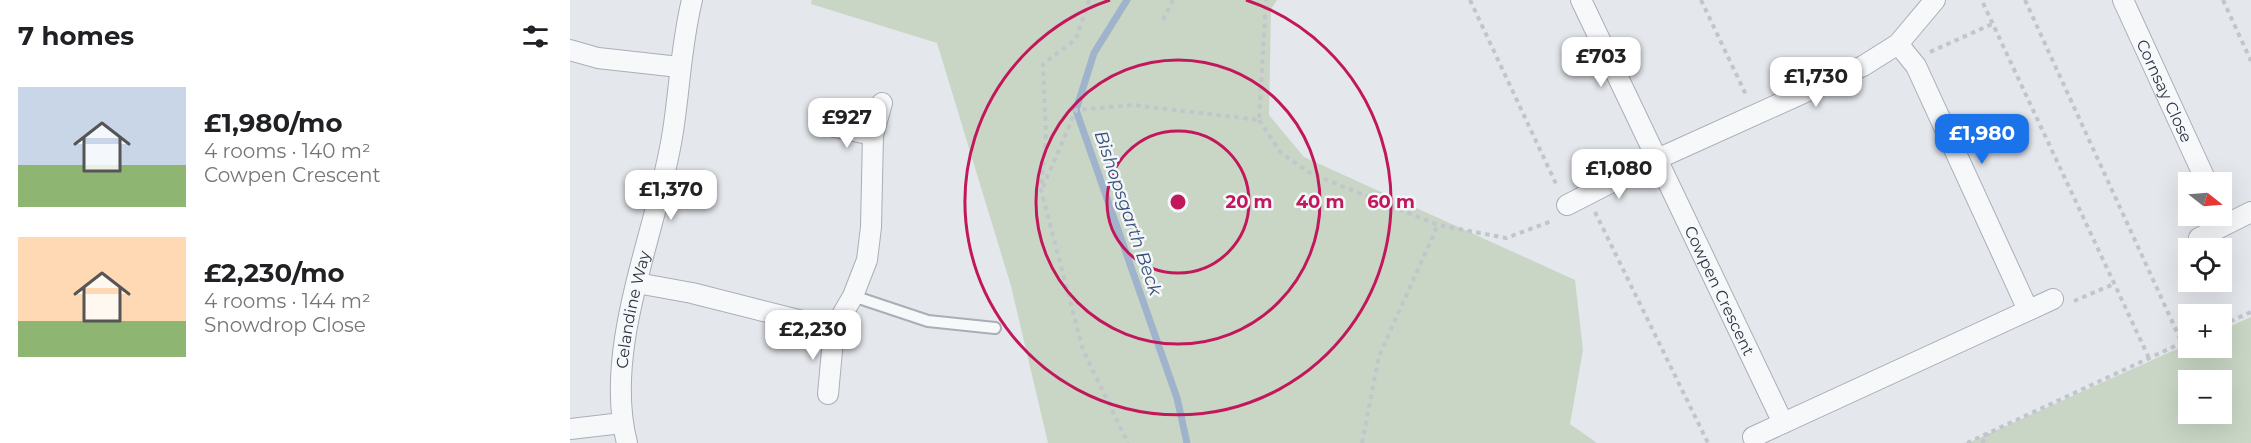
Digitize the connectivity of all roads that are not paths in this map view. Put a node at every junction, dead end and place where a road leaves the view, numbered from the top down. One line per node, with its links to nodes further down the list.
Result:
1 (692, 0): 7 (street, Celandine Way)
2 (1581, 0): 11 (street, Cowpen Crescent)
3 (1935, 0): 5 (street)
4 (2123, 0): 12 (street, Cornsay Close)
5 (1898, 44): 11 (street); 21 (street)
6 (570, 50): 7 (street)
7 (679, 67): 18 (street, Celandine Way)
8 (882, 103): 10 (street)
9 (830, 126): 10 (street)
10 (873, 135): 19 (street)
11 (1655, 160): 13 (street); 26 (street, Cowpen Crescent)
12 (2201, 172)
13 (1566, 205)
14 (2251, 212): 15 (street)
15 (2232, 217)
16 (2215, 226): 17 (street)
17 (2199, 238)
18 (637, 284): 23 (street); 25 (street, Celandine Way)
19 (853, 296): 22 (lane); 23 (street)
20 (2053, 299): 21 (street)
21 (2028, 310): 26 (street)
22 (995, 328)
23 (834, 329): 24 (street)
24 (828, 394)
25 (622, 423): 27 (street); 29 (street, Celandine Way)
26 (1783, 423): 28 (street)
27 (570, 429)
28 (1753, 437)
29 (627, 443)

